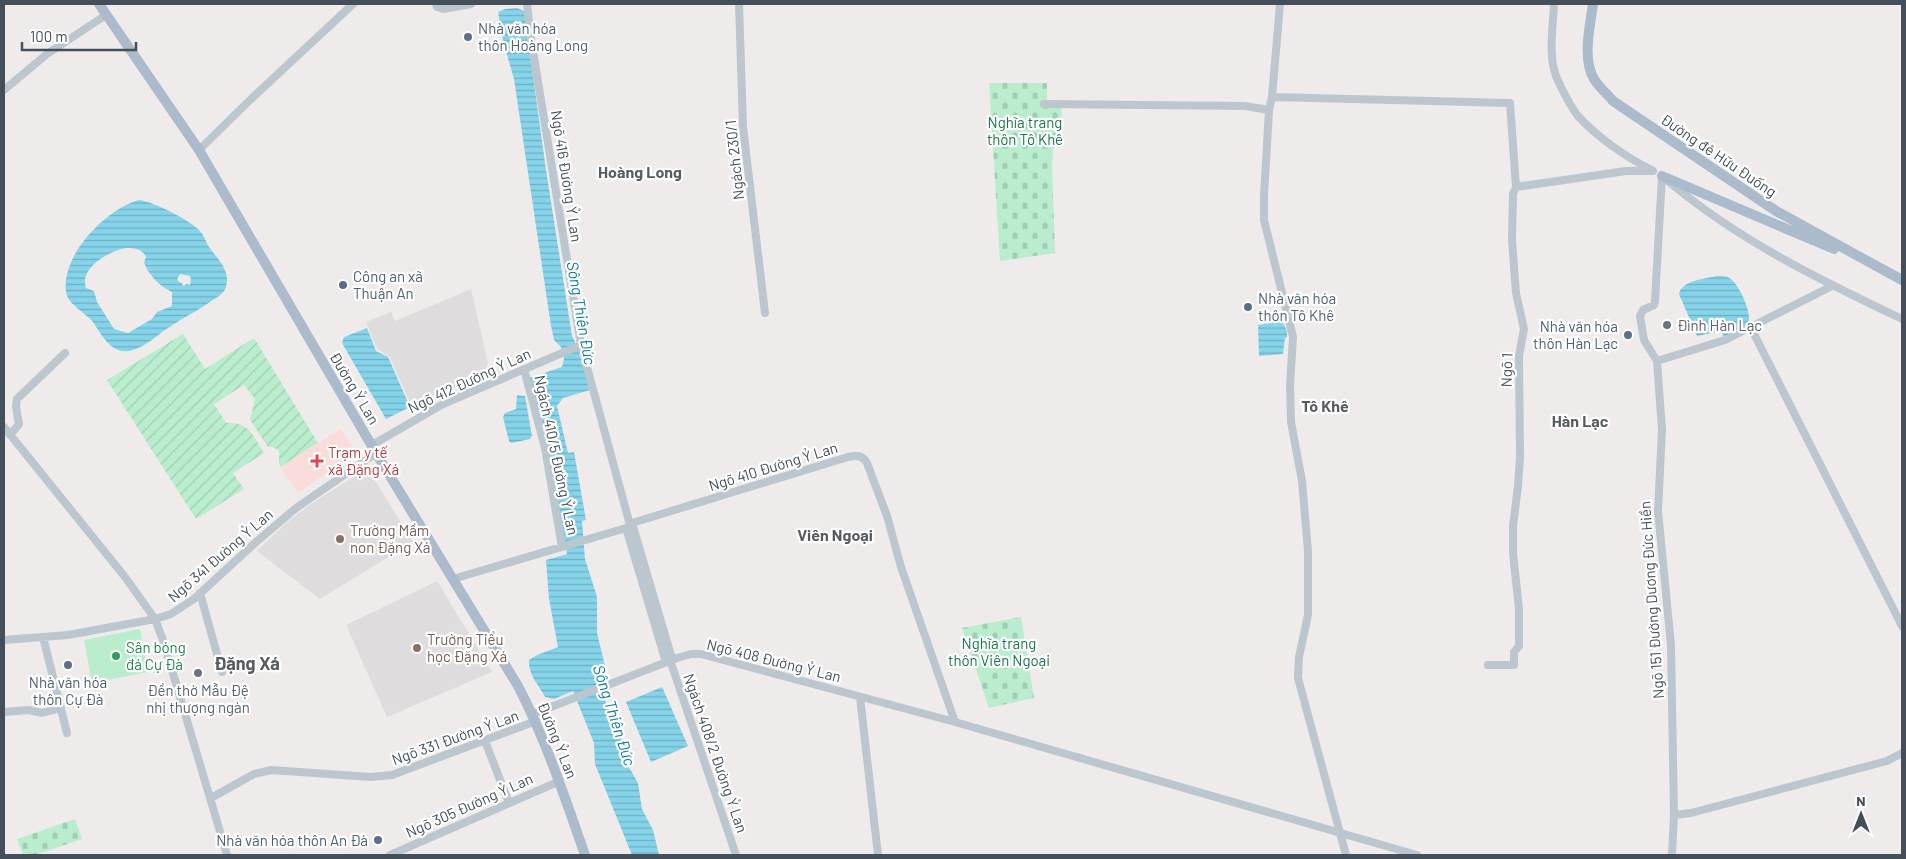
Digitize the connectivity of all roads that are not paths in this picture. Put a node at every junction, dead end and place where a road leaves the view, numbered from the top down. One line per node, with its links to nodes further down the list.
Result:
1 (98, 4): 10 (main road, Đường Ỷ Lan)
2 (353, 4): 15 (street)
3 (436, 4): 4 (street)
4 (471, 4)
5 (527, 4): 24 (street, Ngõ 416 Đường Ỷ Lan)
6 (739, 4): 21 (street, Ngách 230/1)
7 (1280, 4): 12 (street)
8 (1554, 4): 16 (street)
9 (1592, 4): 18 (main road, Đường đê Hữu Đuống)
10 (106, 15): 11 (street); 15 (main road, Đường Ỷ Lan)
11 (4, 90)
12 (1272, 97): 14 (street); 17 (street)
13 (1044, 104): 14 (street)
14 (1269, 110): 55 (street)
15 (199, 150): 30 (main road, Đường Ỷ Lan)
16 (1658, 174): 17 (street); 18 (main road); 20 (street); 26 (street, Ngõ 151 Đường Dương Đức Hiền)
17 (1516, 187): 41 (street, Ngõ 1)
18 (1887, 272): 19 (main road, Đường đê Hữu Đuống)
19 (1902, 280)
20 (1832, 286): 22 (street); 23 (street)
21 (765, 312)
22 (1902, 319)
23 (1751, 328): 26 (street); 37 (street)
24 (581, 345): 27 (street, Ngõ 412 Đường Ỷ Lan); 31 (street, Ngõ 416 Đường Ỷ Lan)
25 (65, 353): 29 (street)
26 (1656, 361): 54 (street, Ngõ 151 Đường Dương Đức Hiền)
27 (524, 369): 30 (street, Ngõ 412 Đường Ỷ Lan); 32 (street, Ngách 410/5 Đường Ỷ Lan)
28 (4, 427): 29 (street)
29 (10, 435): 36 (street)
30 (374, 449): 33 (main road, Đường Ỷ Lan); 34 (street, Ngõ 341 Đường Ỷ Lan)
31 (629, 525): 32 (street, Ngõ 410 Đường Ỷ Lan); 35 (street, Ngõ 416 Đường Ỷ Lan); 47 (street, Ngõ 410 Đường Ỷ Lan)
32 (562, 547): 33 (street, Ngõ 410 Đường Ỷ Lan)
33 (453, 579): 46 (main road, Đường Ỷ Lan)
34 (200, 593): 36 (street, Ngõ 341 Đường Ỷ Lan); 42 (street)
35 (649, 594): 40 (street, Ngách 408/2 Đường Ỷ Lan)
36 (155, 619): 38 (street, Ngõ 341 Đường Ỷ Lan); 52 (street)
37 (1902, 626)
38 (43, 637): 39 (street, Ngõ 341 Đường Ỷ Lan); 44 (street)
39 (4, 640)
40 (669, 661): 43 (street, Ngõ 408 Đường Ỷ Lan); 46 (street, Ngõ 408 Đường Ỷ Lan); 59 (street, Ngách 408/2 Đường Ỷ Lan)
41 (1488, 665)
42 (222, 672)
43 (860, 696): 47 (street, Ngõ 408 Đường Ỷ Lan); 60 (street)
44 (61, 708): 45 (street); 48 (street)
45 (4, 712)
46 (534, 718): 49 (street, Ngõ 331 Đường Ỷ Lan); 51 (main road, Đường Ỷ Lan)
47 (955, 722): 55 (street, Ngõ 408 Đường Ỷ Lan)
48 (67, 732)
49 (485, 741): 52 (street, Ngõ 331 Đường Ỷ Lan); 53 (street)
50 (1902, 753): 54 (street)
51 (560, 781): 53 (street, Ngõ 305 Đường Ỷ Lan); 58 (main road, Đường Ỷ Lan)
52 (211, 798): 56 (street)
53 (509, 803): 57 (street, Ngõ 305 Đường Ỷ Lan)
54 (1674, 815): 63 (street, Ngõ 151 Đường Dương Đức Hiền)
55 (1341, 834): 61 (street); 62 (street, Ngõ 408 Đường Ỷ Lan)
56 (227, 855)
57 (390, 855)
58 (585, 855)
59 (736, 855)
60 (878, 855)
61 (1346, 855)
62 (1417, 855)
63 (1672, 855)

